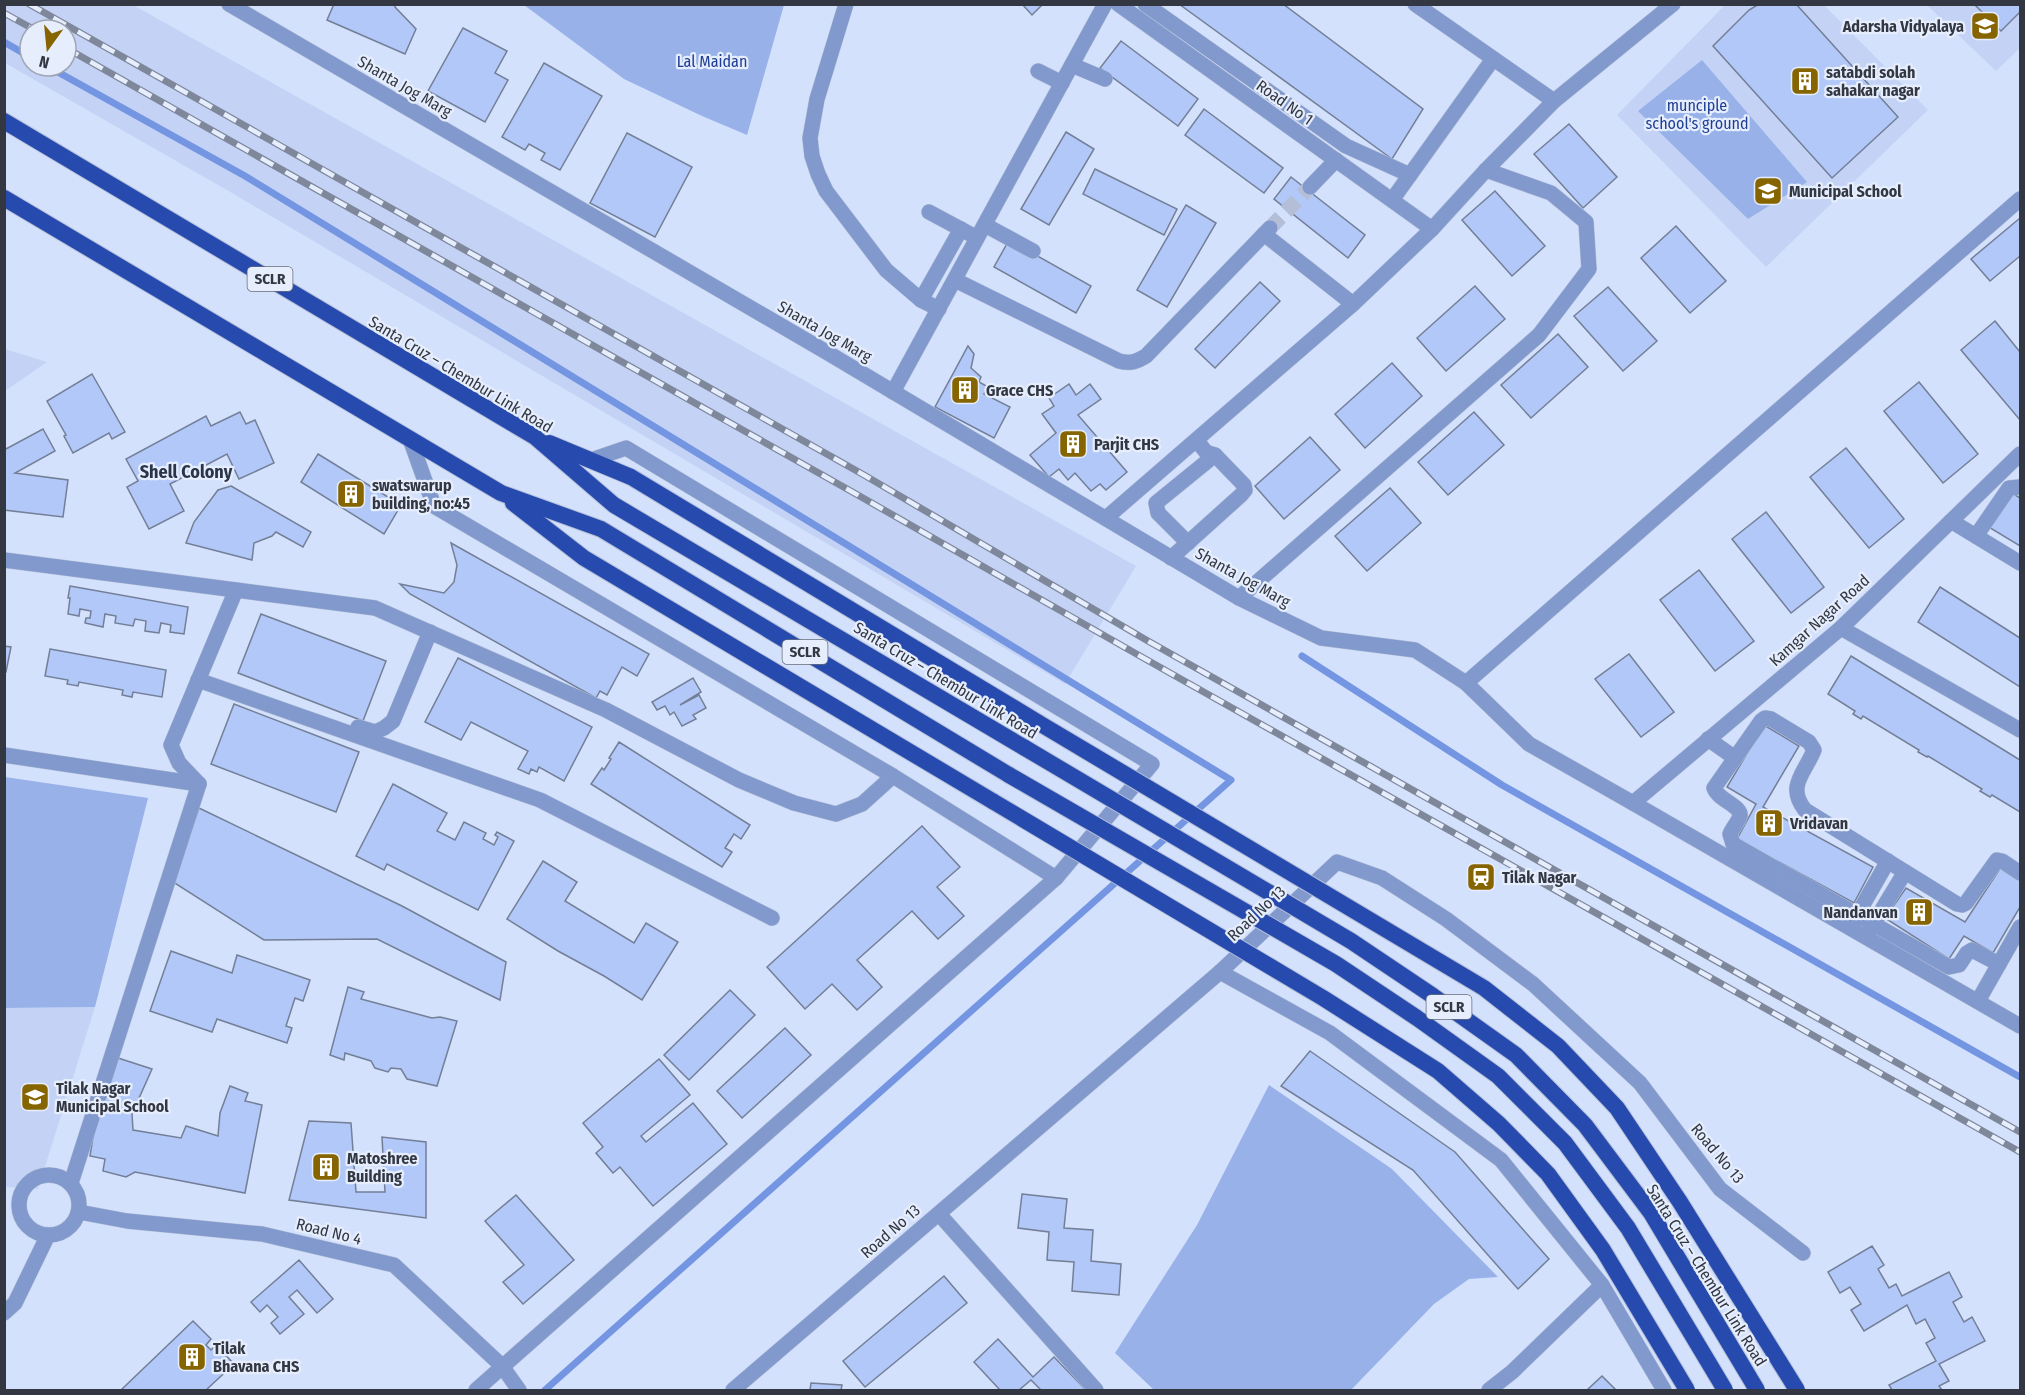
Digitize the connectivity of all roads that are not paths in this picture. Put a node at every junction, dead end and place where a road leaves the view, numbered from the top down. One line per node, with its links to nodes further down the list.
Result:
1 (229, 4): 31 (street, Shanta Jog Marg)
2 (846, 4): 28 (street)
3 (1105, 4): 9 (street)
4 (1118, 4): 15 (street, Road No 1)
5 (1145, 4): 17 (street)
6 (1415, 4): 8 (street)
7 (1673, 4): 13 (street)
8 (1493, 59): 13 (street); 17 (street)
9 (1072, 65): 11 (street); 12 (street)
10 (1038, 71): 12 (street)
11 (1105, 80)
12 (1062, 83): 25 (street)
13 (1554, 101): 16 (street)
14 (4, 121): 32 (highway, Santa Cruz – Chembur Link Road / SCLR)
15 (1336, 160): 18 (street); 21 (street, Road No 1)
16 (1486, 170): 24 (street); 48 (street)
17 (1410, 175): 21 (street)
18 (1310, 187)
19 (4, 198): 33 (highway, SCLR)
20 (2020, 198): 52 (street)
21 (1392, 200): 24 (street, Road No 1)
22 (929, 212): 23 (street)
23 (961, 229): 25 (street); 28 (street)
24 (1432, 229): 29 (street)
25 (981, 232): 26 (street); 27 (street)
26 (1033, 251)
27 (955, 279): 29 (street); 30 (street)
28 (921, 300): 30 (street)
29 (1353, 304): 34 (street)
30 (939, 309): 31 (street)
31 (893, 392): 40 (street, Shanta Jog Marg)
32 (535, 437): 37 (highway); 90 (highway, Santa Cruz – Chembur Link Road / SCLR, bridge)
33 (410, 439): 39 (highway, SCLR); 57 (street)
34 (1197, 441): 35 (street); 40 (street)
35 (1215, 455): 43 (street); 43 (street)
36 (2020, 456): 41 (street, Kamgar Nagar Road)
37 (591, 460): 64 (street); 91 (highway, bridge)
38 (2020, 487): 42 (street)
39 (501, 493): 88 (highway, bridge); 89 (highway, SCLR, bridge)
40 (1106, 518): 44 (street, Shanta Jog Marg)
41 (1952, 521): 42 (street); 49 (street, Kamgar Nagar Road)
42 (1976, 536): 46 (street)
43 (1188, 543): 44 (street)
44 (1172, 558): 48 (street, Shanta Jog Marg)
45 (4, 560): 47 (street)
46 (2020, 563)
47 (236, 590): 50 (street); 51 (street)
48 (1239, 598): 52 (street, Shanta Jog Marg)
49 (1841, 628): 53 (street); 54 (street, Kamgar Nagar Road)
50 (430, 632): 51 (street); 57 (street)
51 (200, 676): 58 (street); 65 (street)
52 (1466, 683): 59 (street)
53 (2020, 730)
54 (1708, 740): 56 (street); 59 (street, Kamgar Nagar Road)
55 (4, 754): 58 (street)
56 (1735, 758): 60 (street); 61 (street)
57 (893, 776): 64 (street)
58 (199, 784): 74 (street)
59 (1633, 803): 61 (street)
60 (1888, 861): 62 (street); 66 (street)
61 (1753, 864): 66 (street)
62 (1905, 872): 63 (street); 68 (street)
63 (2020, 873)
64 (1056, 878): 82 (street)
65 (772, 918)
66 (1854, 921): 68 (street)
67 (2020, 927): 70 (street)
68 (1870, 931): 69 (street)
69 (1913, 955): 70 (street); 72 (street)
70 (1999, 964): 72 (street)
71 (1220, 972): 77 (street, Road No 13); 79 (street, Road No 13); 80 (street)
72 (1978, 1001): 73 (street)
73 (2020, 1026)
74 (71, 1183): 75 (street); 76 (street)
75 (12, 1203): 78 (street)
76 (79, 1212): 78 (street); 82 (street, Road No 4)
77 (939, 1214): 84 (street, Road No 13); 85 (street)
78 (48, 1235): 81 (street)
79 (1803, 1253)
80 (1602, 1285): 86 (street); 87 (street)
81 (4, 1313)
82 (510, 1378): 83 (street)
83 (476, 1390)
84 (733, 1390)
85 (1096, 1390)
86 (1489, 1390)
87 (1664, 1390)
88 (1687, 1390)
89 (1725, 1390)
90 (1757, 1390)
91 (1797, 1390)

